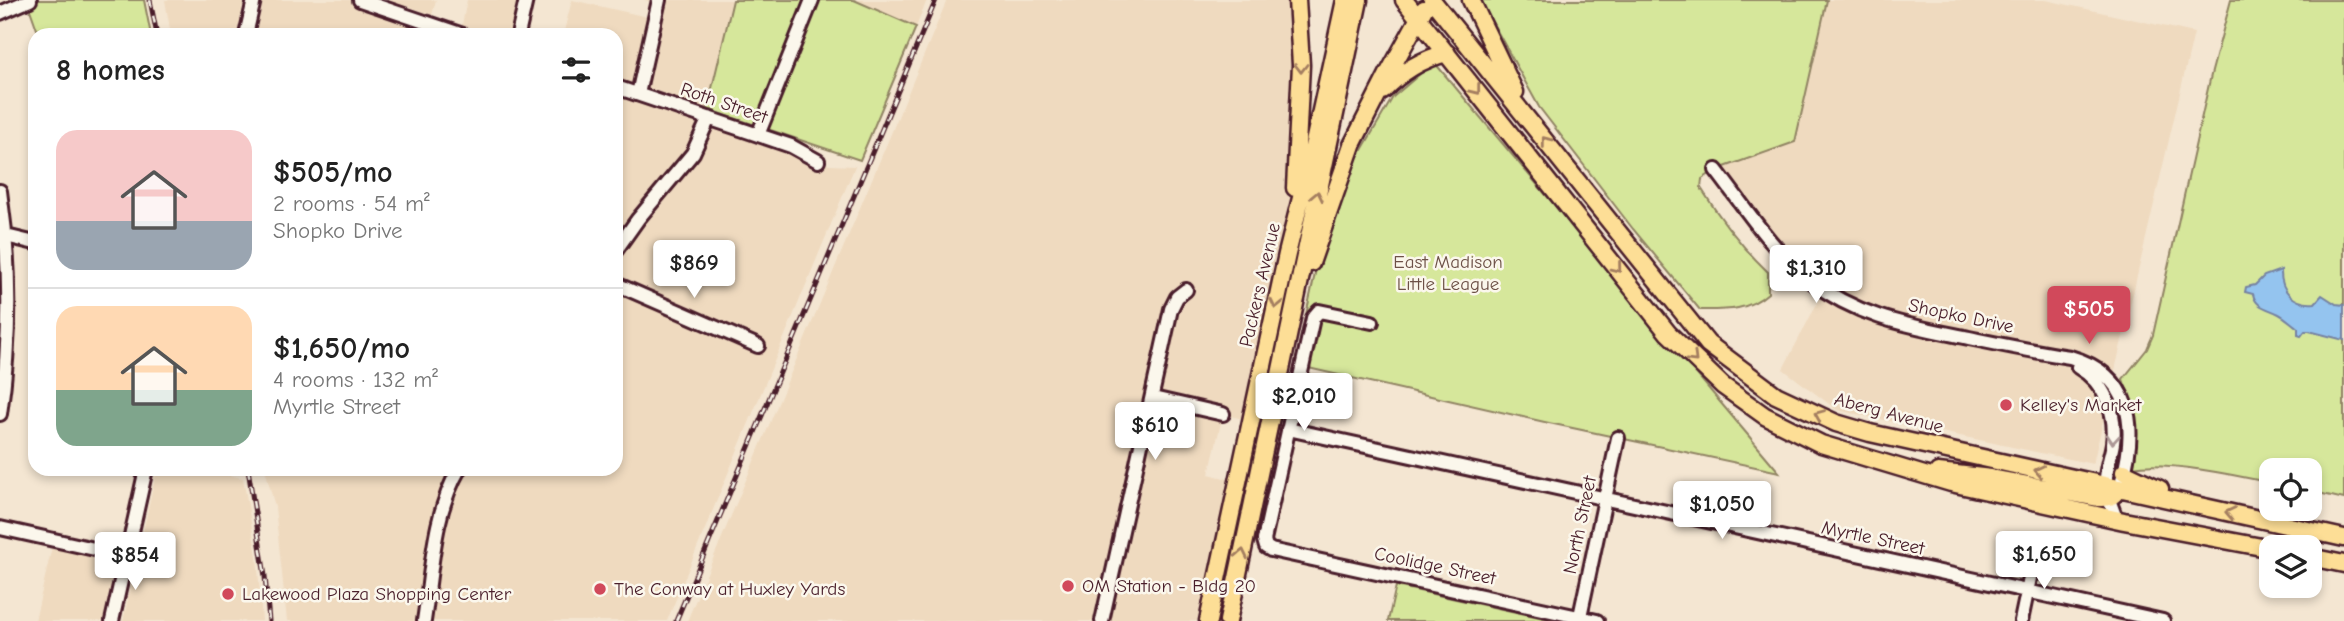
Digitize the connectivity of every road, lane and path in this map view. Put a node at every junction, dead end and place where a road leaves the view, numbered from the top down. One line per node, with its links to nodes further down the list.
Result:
1 (30, 0): 13 (street)
2 (254, 0): 15 (street)
3 (360, 0): 16 (street)
4 (526, 0): 17 (street)
5 (659, 0): 20 (street)
6 (812, 0): 24 (street)
7 (1297, 0): 31 (main road, one-way to 31)
8 (1345, 0): 31 (main road, Packers Avenue)
9 (1360, 0): 34 (main road, Packers Avenue, one-way to 9)
10 (1404, 0): 14 (main road)
11 (1430, 0): 14 (main road); 22 (main road, Aberg Avenue)
12 (1471, 0): 22 (main road)
13 (0, 13)
14 (1419, 17): 18 (main road); 21 (main road)
15 (248, 28)
16 (442, 28)
17 (520, 28)
18 (1447, 53): 21 (main road); 43 (main road, one-way to 43)
19 (623, 89): 20 (street, Roth Street)
20 (638, 94): 23 (street, Roth Street)
21 (1373, 104): 34 (main road)
22 (1527, 116): 46 (main road, Aberg Avenue, one-way to 22)
23 (709, 118): 24 (street, Roth Street); 29 (street)
24 (758, 135): 25 (street, Roth Street)
25 (818, 161)
26 (1716, 170): 37 (street, Shopko Drive)
27 (0, 191): 28 (street)
28 (6, 236): 30 (street); 39 (street)
29 (623, 240)
30 (28, 241)
31 (1289, 246): 61 (main road, Packers Avenue, one-way to 61)
32 (623, 288): 36 (street)
33 (1186, 290): 38 (street)
34 (1294, 312): 62 (main road, Packers Avenue, one-way to 34)
35 (1373, 322): 41 (street)
36 (758, 346)
37 (2048, 354): 46 (street, Shopko Drive, one-way to 46); 46 (street, Shopko Drive)
38 (1153, 398): 40 (street); 60 (street)
39 (0, 414)
40 (1223, 414)
41 (1288, 429): 47 (street, Myrtle Street); 57 (street, Coolidge Street)
42 (1618, 438): 47 (street, North Street)
43 (1901, 470): 46 (main road); 48 (main road)
44 (144, 476): 53 (street)
45 (455, 476): 59 (street)
46 (2115, 486): 48 (street, Shopko Drive); 50 (main road, one-way to 46)
47 (1605, 498): 56 (street, Myrtle Street); 57 (street, North Street)
48 (2116, 519): 51 (main road)
49 (0, 528): 53 (street)
50 (2344, 538)
51 (2259, 546)
52 (2035, 554): 56 (street)
53 (126, 556): 58 (street)
54 (2322, 559): 55 (main road)
55 (2344, 564)
56 (2027, 591): 64 (street); 65 (street, Myrtle Street)
57 (1580, 619): 63 (street, Coolidge Street)
58 (112, 621)
59 (425, 621)
60 (1102, 621)
61 (1208, 621)
62 (1228, 621)
63 (1597, 621)
64 (2021, 621)
65 (2163, 621)

